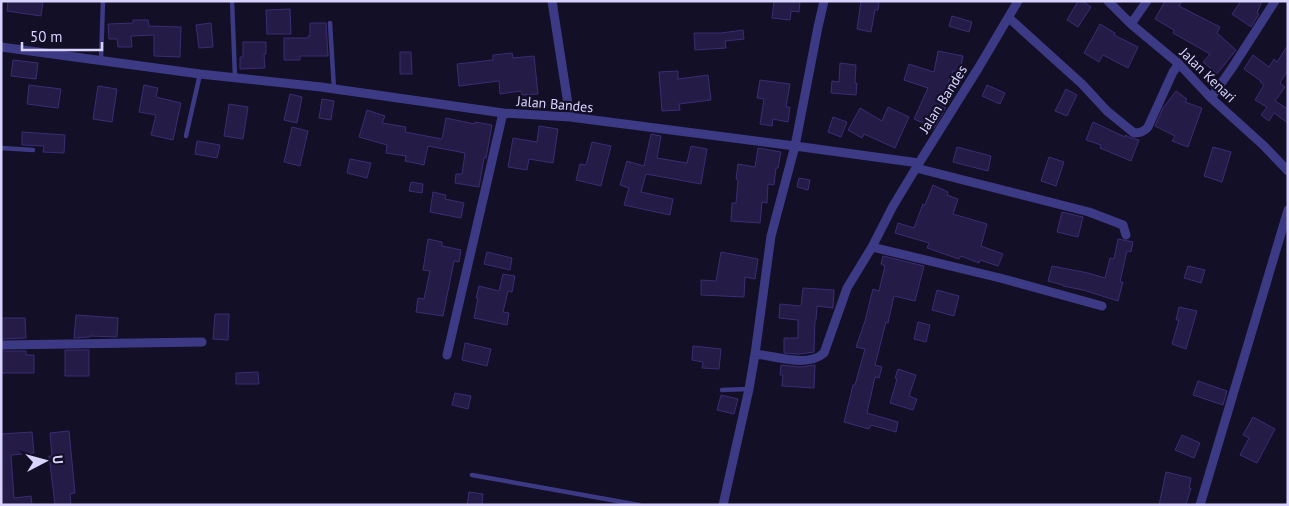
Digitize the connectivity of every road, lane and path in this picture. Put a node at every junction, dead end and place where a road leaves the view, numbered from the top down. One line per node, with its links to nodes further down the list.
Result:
1 (103, 1): 13 (lane)
2 (232, 1): 16 (lane)
3 (552, 1): 20 (street)
4 (824, 1): 22 (street)
5 (1018, 1): 9 (street, Jalan Bandes)
6 (1108, 1): 11 (street, Jalan Kenari)
7 (1147, 1): 11 (street)
8 (1275, 1): 18 (street)
9 (1009, 18): 14 (street); 25 (street, Jalan Bandes)
10 (330, 23): 17 (lane)
11 (1131, 24): 14 (street, Jalan Kenari)
12 (1, 47): 13 (street, Jalan Bandes)
13 (101, 60): 15 (street, Jalan Bandes)
14 (1178, 64): 18 (street, Jalan Kenari)
15 (200, 74): 16 (street, Jalan Bandes); 21 (lane)
16 (235, 78): 17 (street, Jalan Bandes)
17 (334, 89): 19 (street, Jalan Bandes)
18 (1211, 98): 26 (street, Jalan Kenari)
19 (503, 113): 20 (street, Jalan Bandes); 34 (street)
20 (570, 118): 22 (street, Jalan Bandes)
21 (186, 136)
22 (795, 146): 25 (street, Jalan Bandes); 33 (street)
23 (1, 148): 24 (lane)
24 (34, 150)
25 (918, 165): 28 (street); 29 (street)
26 (1288, 171)
27 (1288, 210): 40 (street)
28 (1126, 235)
29 (872, 247): 30 (street); 33 (street)
30 (1102, 306)
31 (202, 342): 32 (street)
32 (1, 345)
33 (755, 354): 35 (street)
34 (447, 355)
35 (749, 389): 36 (lane); 39 (street)
36 (722, 390)
37 (472, 475): 38 (lane)
38 (639, 505)
39 (723, 505)
40 (1200, 505)

